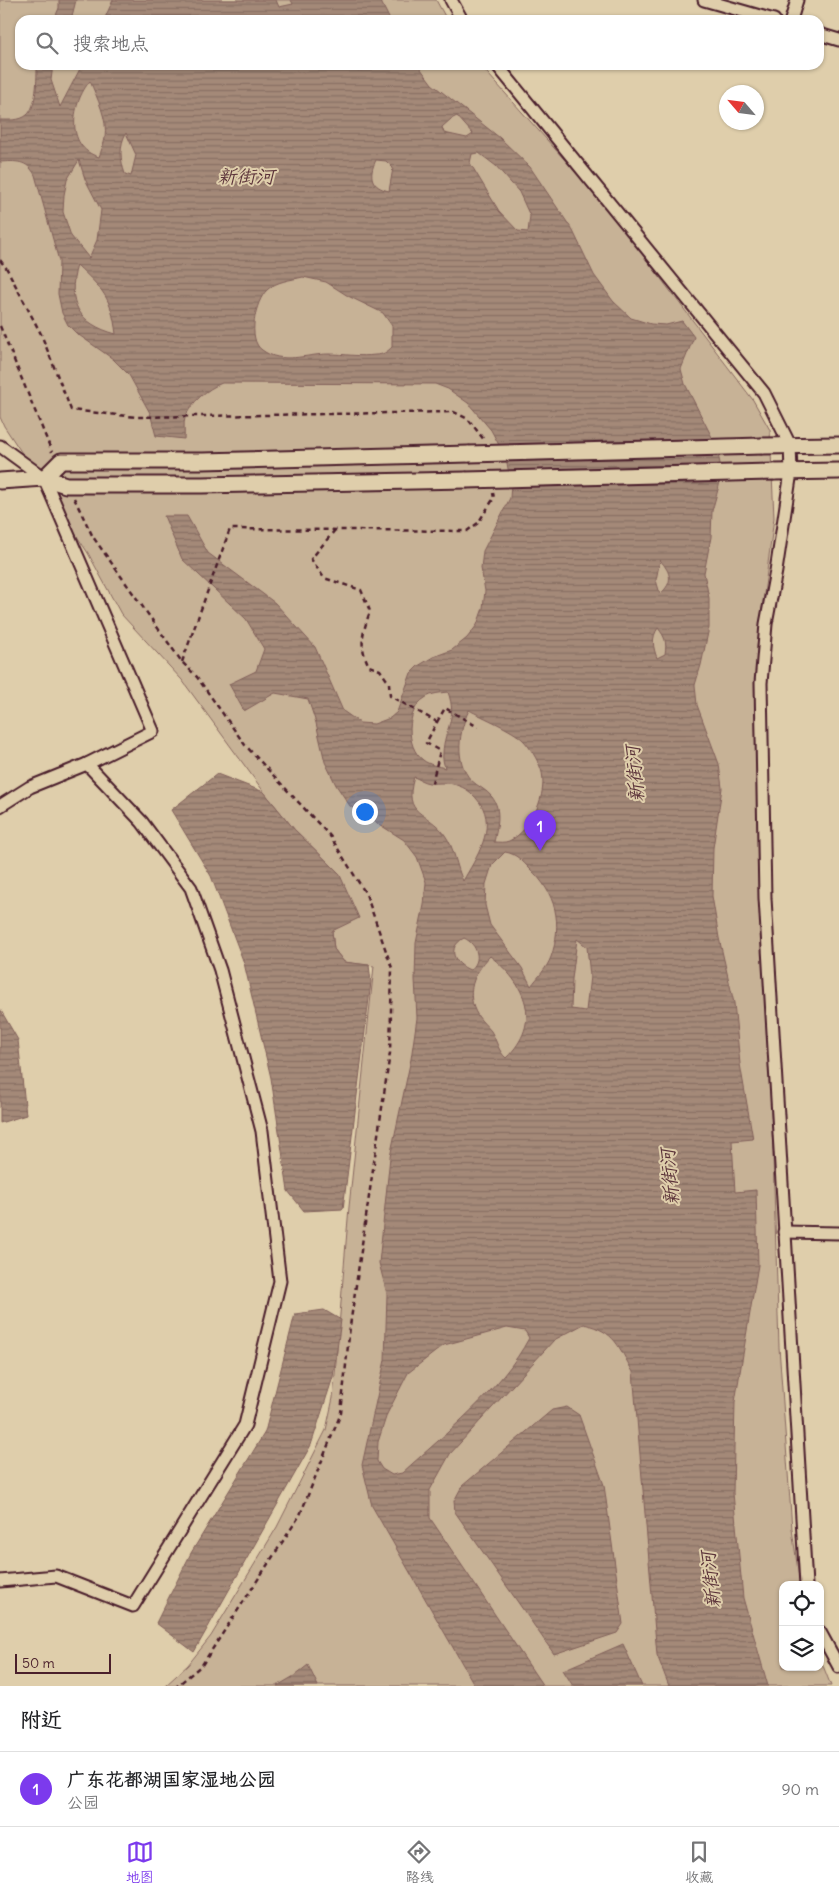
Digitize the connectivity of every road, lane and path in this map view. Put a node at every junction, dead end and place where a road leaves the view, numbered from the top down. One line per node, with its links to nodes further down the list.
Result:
1 (451, 0): 4 (street)
2 (704, 0): 5 (street)
3 (796, 0): 6 (street)
4 (459, 15)
5 (756, 15)
6 (792, 15)
7 (824, 36): 8 (street)
8 (839, 40)
9 (501, 70): 12 (street)
10 (0, 260): 11 (path)
11 (210, 416)
12 (790, 445): 13 (main road); 16 (street); 17 (main road, bridge)
13 (839, 445)
14 (0, 446): 17 (street)
15 (839, 471): 16 (main road)
16 (791, 472): 17 (main road, bridge); 26 (street)
17 (44, 478): 18 (main road); 23 (street)
18 (0, 480)
19 (335, 530): 21 (path)
20 (225, 544): 32 (path)
21 (437, 722): 22 (path); 24 (path)
22 (478, 727)
23 (87, 764): 25 (street); 28 (street)
24 (431, 787)
25 (0, 806)
26 (784, 1232): 27 (street); 29 (street)
27 (839, 1233)
28 (0, 1581)
29 (806, 1581)
30 (824, 1639): 31 (street)
31 (839, 1667)
32 (177, 1686)

